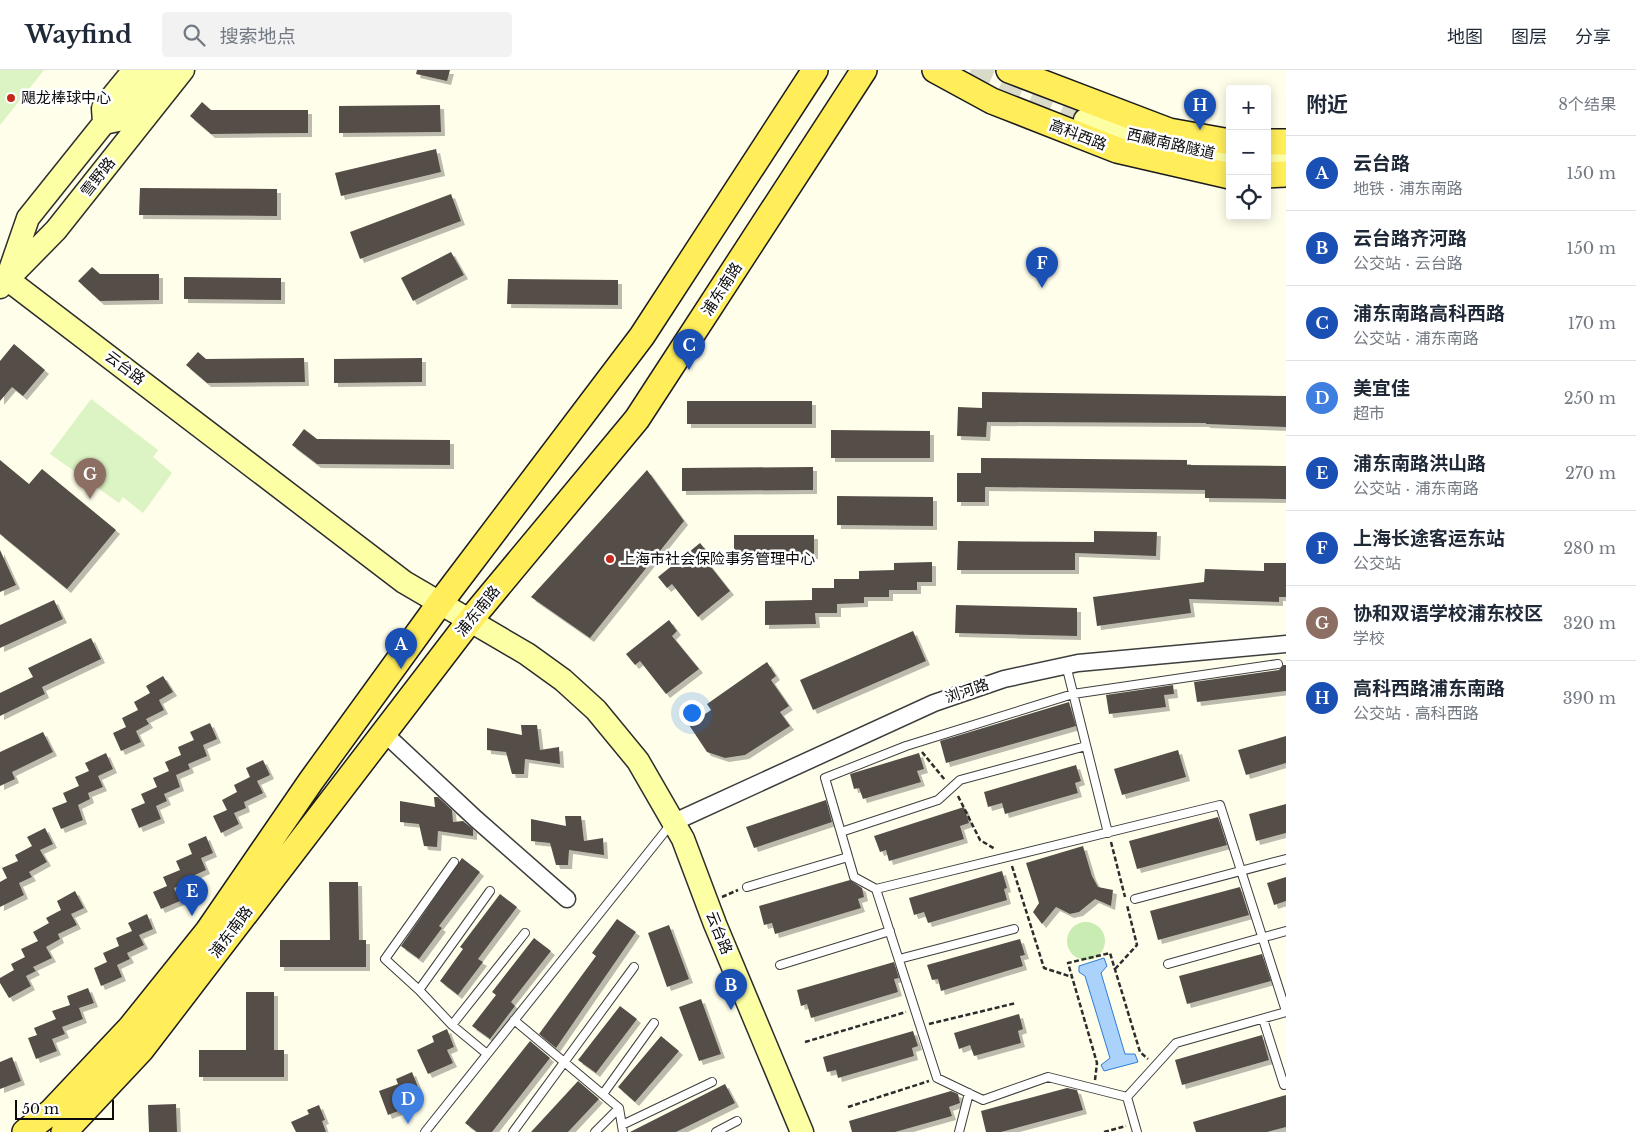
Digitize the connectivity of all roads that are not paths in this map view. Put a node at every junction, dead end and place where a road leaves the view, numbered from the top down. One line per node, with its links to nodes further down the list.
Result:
1 (134, 70): 9 (street, 雪野路)
2 (158, 70): 9 (street)
3 (183, 70): 19 (street, 雪野路)
4 (815, 70): 20 (main road, 浦东南路)
5 (864, 70): 21 (main road, 浦东南路)
6 (935, 70): 18 (main road, 高科西路)
7 (1009, 70): 10 (main road)
8 (1085, 120): 13 (street, 西藏南路隧道)
9 (104, 123): 19 (street, 雪野路)
10 (1226, 141)
11 (1271, 142): 12 (main road)
12 (1286, 142)
13 (1226, 156)
14 (1271, 158): 15 (street)
15 (1286, 158)
16 (1271, 174): 17 (main road)
17 (1286, 174)
18 (1226, 175)
19 (2, 280): 20 (street, 云台路)
20 (440, 603): 21 (street, 云台路); 65 (main road, 浦东南路)
21 (471, 619): 26 (main road, 浦东南路); 28 (street, 云台路)
22 (1286, 644): 24 (street, 浏河路)
23 (1278, 664): 25 (lane)
24 (1066, 665): 25 (lane); 28 (street, 浏河路)
25 (1073, 694): 27 (lane); 29 (lane)
26 (384, 733): 38 (street); 66 (main road, 浦东南路)
27 (1086, 746): 29 (lane); 30 (lane)
28 (672, 822): 52 (lane); 71 (street, 云台路)
29 (841, 832): 31 (lane)
30 (1108, 833): 34 (lane); 36 (lane)
31 (848, 857): 35 (lane); 36 (lane)
32 (1286, 859): 34 (lane)
33 (454, 862): 49 (lane)
34 (1242, 870): 39 (lane); 44 (lane)
35 (747, 887)
36 (876, 889): 41 (lane)
37 (490, 891): 49 (lane)
38 (567, 899)
39 (1135, 899)
40 (1014, 929): 45 (lane)
41 (890, 931): 45 (lane); 47 (lane)
42 (1286, 931): 44 (lane)
43 (525, 933): 54 (lane)
44 (1263, 937): 46 (lane); 50 (lane)
45 (899, 960): 59 (lane)
46 (1168, 964)
47 (780, 965)
48 (634, 966): 56 (lane)
49 (419, 990): 54 (lane)
50 (1286, 1011): 51 (lane)
51 (1263, 1019): 58 (lane); 61 (lane)
52 (514, 1020): 55 (lane); 56 (lane)
53 (654, 1022): 60 (lane)
54 (452, 1025): 55 (lane)
55 (487, 1054): 67 (lane)
56 (565, 1062): 60 (lane); 68 (lane)
57 (712, 1082): 64 (lane)
58 (1284, 1085)
59 (969, 1093): 61 (lane); 72 (lane)
60 (603, 1094): 62 (lane)
61 (1126, 1097): 73 (lane)
62 (619, 1108): 64 (lane); 69 (lane)
63 (737, 1121): 70 (lane)
64 (622, 1129)
65 (25, 1132)
66 (64, 1132)
67 (425, 1132)
68 (513, 1132)
69 (595, 1132)
70 (716, 1132)
71 (802, 1132)
72 (959, 1132)
73 (1137, 1132)

